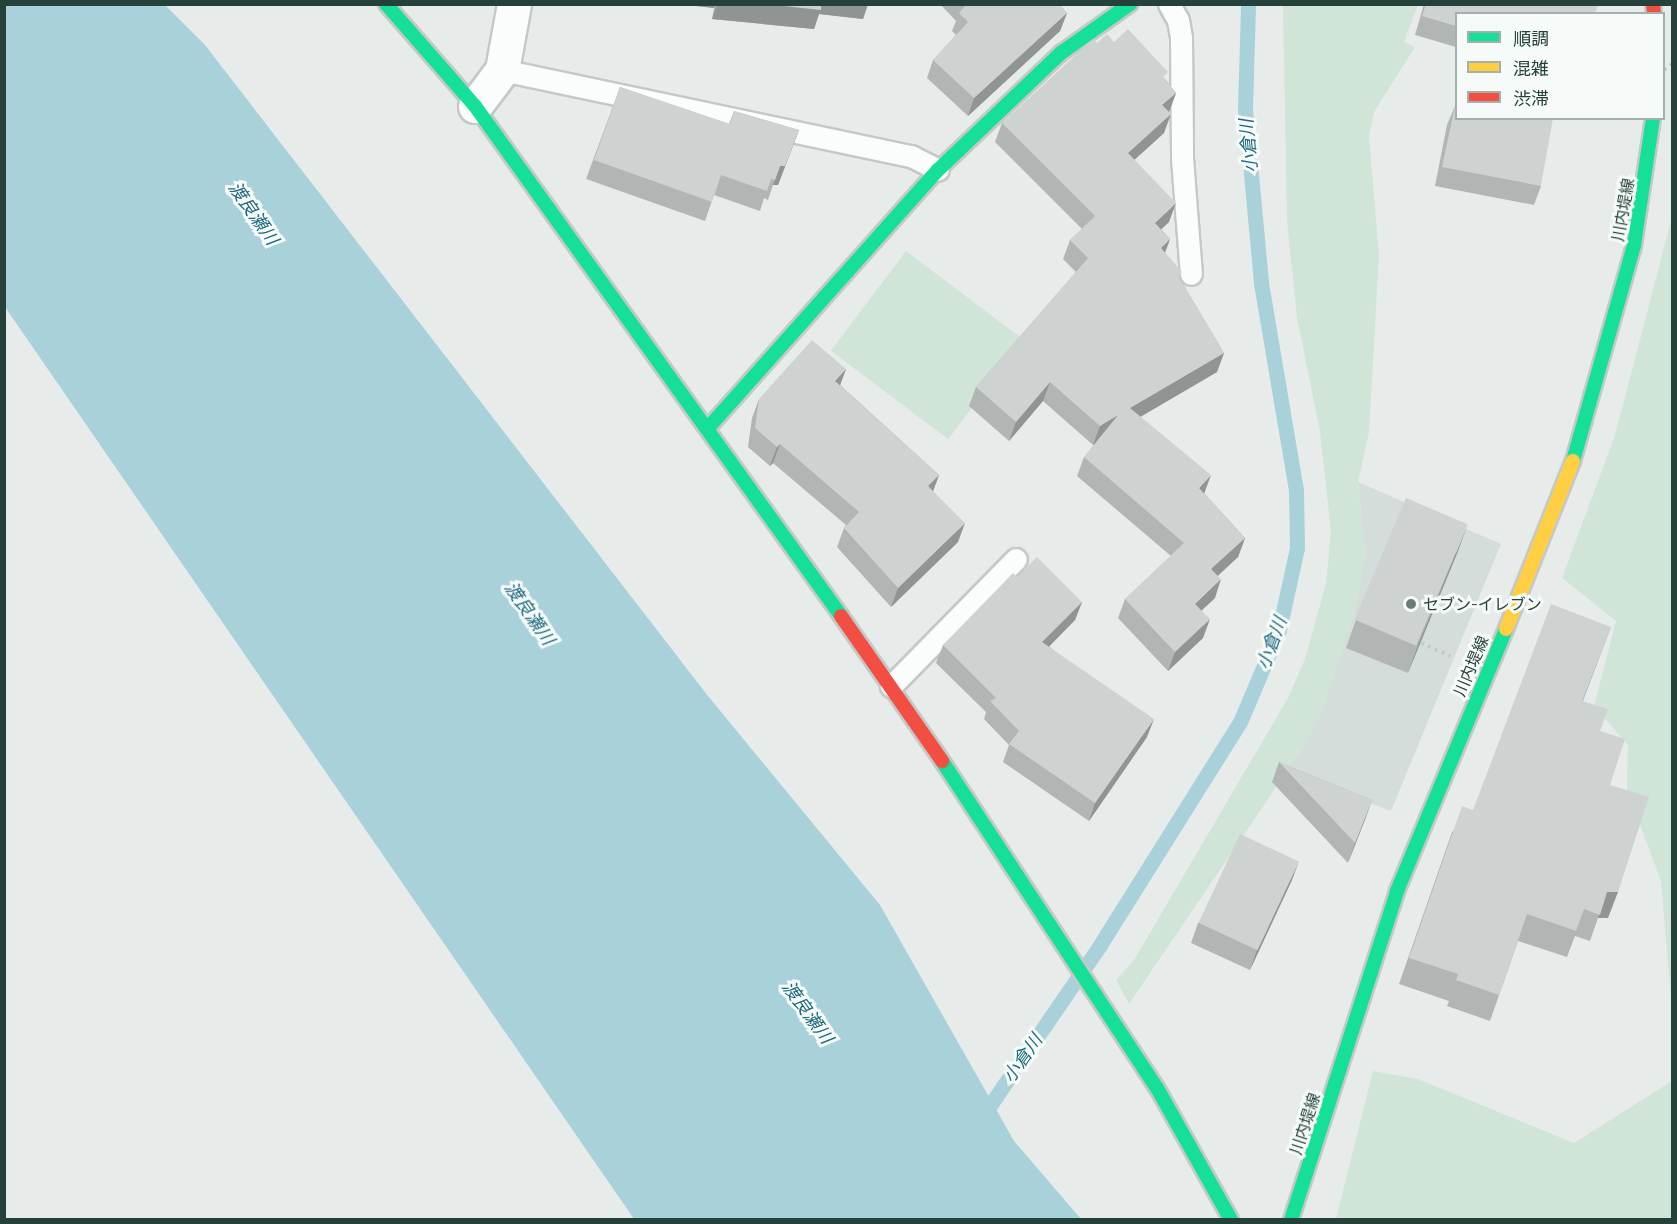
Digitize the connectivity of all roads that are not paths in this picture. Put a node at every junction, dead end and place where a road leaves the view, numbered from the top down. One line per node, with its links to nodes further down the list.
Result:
1 (386, 4): 6 (street)
2 (514, 4): 5 (street)
3 (1130, 4): 8 (street)
4 (1169, 4): 9 (lane)
5 (502, 70): 6 (street); 8 (lane)
6 (475, 106): 10 (street)
7 (1653, 120): 14 (street, 川内堤線)
8 (938, 170): 10 (street)
9 (1191, 274)
10 (708, 428): 12 (street)
11 (1016, 559): 12 (lane)
12 (891, 686): 13 (street)
13 (1231, 1220)
14 (1292, 1220)

